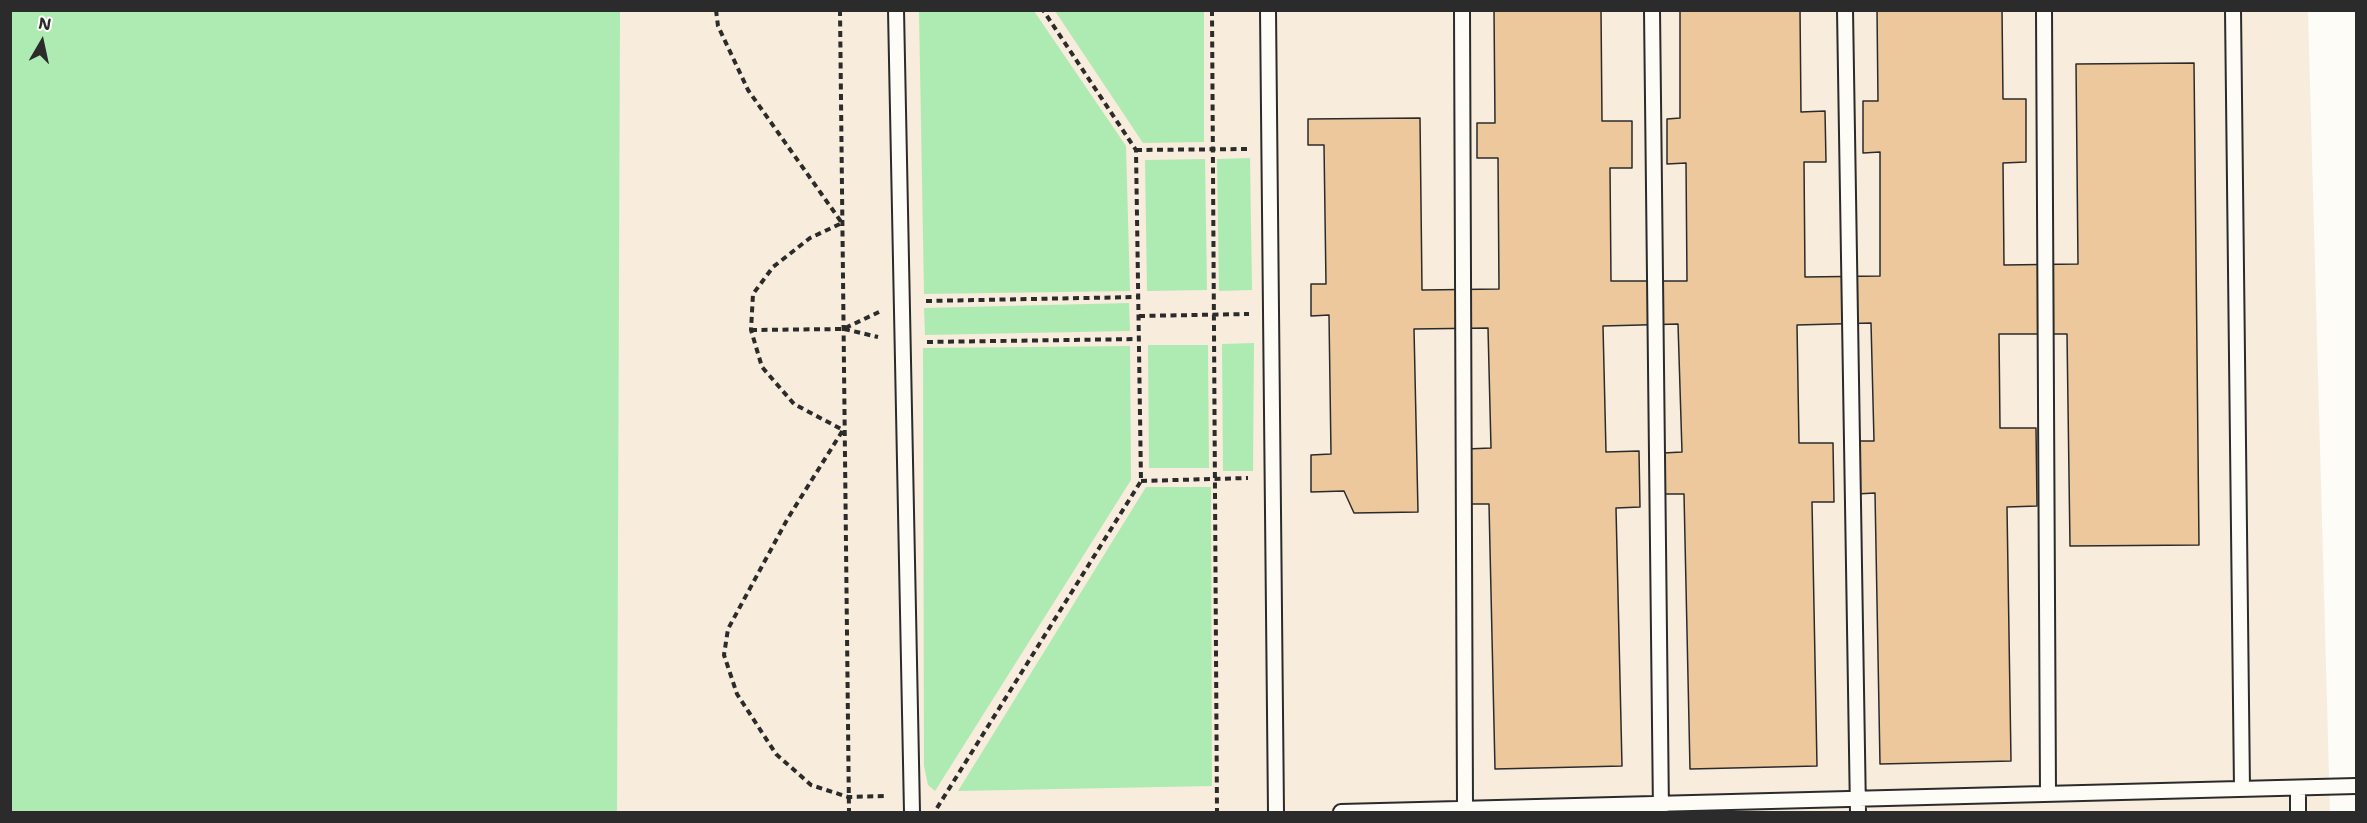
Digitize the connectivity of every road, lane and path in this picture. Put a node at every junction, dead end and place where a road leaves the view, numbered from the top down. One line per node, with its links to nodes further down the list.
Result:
1 (716, 10): 15 (path)
2 (840, 10): 15 (path)
3 (896, 10): 17 (lane)
4 (1043, 10): 13 (path)
5 (1212, 10): 14 (path)
6 (1268, 10): 12 (lane)
7 (1462, 10): 37 (lane)
8 (1652, 10): 36 (lane)
9 (1845, 10): 35 (lane)
10 (2044, 10): 32 (lane)
11 (2233, 10): 31 (lane)
12 (1269, 149): 14 (path); 18 (lane)
13 (1136, 150): 14 (path); 16 (path)
14 (1213, 150): 19 (path)
15 (842, 223): 21 (path); 22 (path)
16 (1138, 297): 17 (path); 20 (path)
17 (902, 302): 21 (path); 24 (lane)
18 (1271, 314): 19 (path); 26 (lane)
19 (1214, 315): 20 (path); 27 (path)
20 (1139, 316): 23 (path)
21 (843, 329): 22 (path); 24 (path); 25 (path)
22 (751, 330): 25 (path)
23 (1139, 339): 24 (path); 28 (path)
24 (903, 343): 33 (lane)
25 (843, 430): 34 (path); 34 (path)
26 (1272, 477): 27 (path); 43 (lane)
27 (1215, 480): 28 (path); 42 (path)
28 (1141, 481): 41 (path)
29 (2356, 786): 30 (lane)
30 (2298, 788): 31 (lane); 45 (lane)
31 (2242, 789): 32 (lane)
32 (2048, 794): 35 (lane)
33 (912, 795): 34 (path); 40 (lane)
34 (848, 797): 39 (path)
35 (1858, 806): 36 (lane)
36 (1661, 808): 38 (lane)
37 (1465, 809): 38 (lane); 44 (lane)
38 (1515, 810)
39 (849, 813)
40 (912, 813)
41 (934, 813)
42 (1217, 813)
43 (1276, 813)
44 (1341, 813)
45 (2298, 813)

